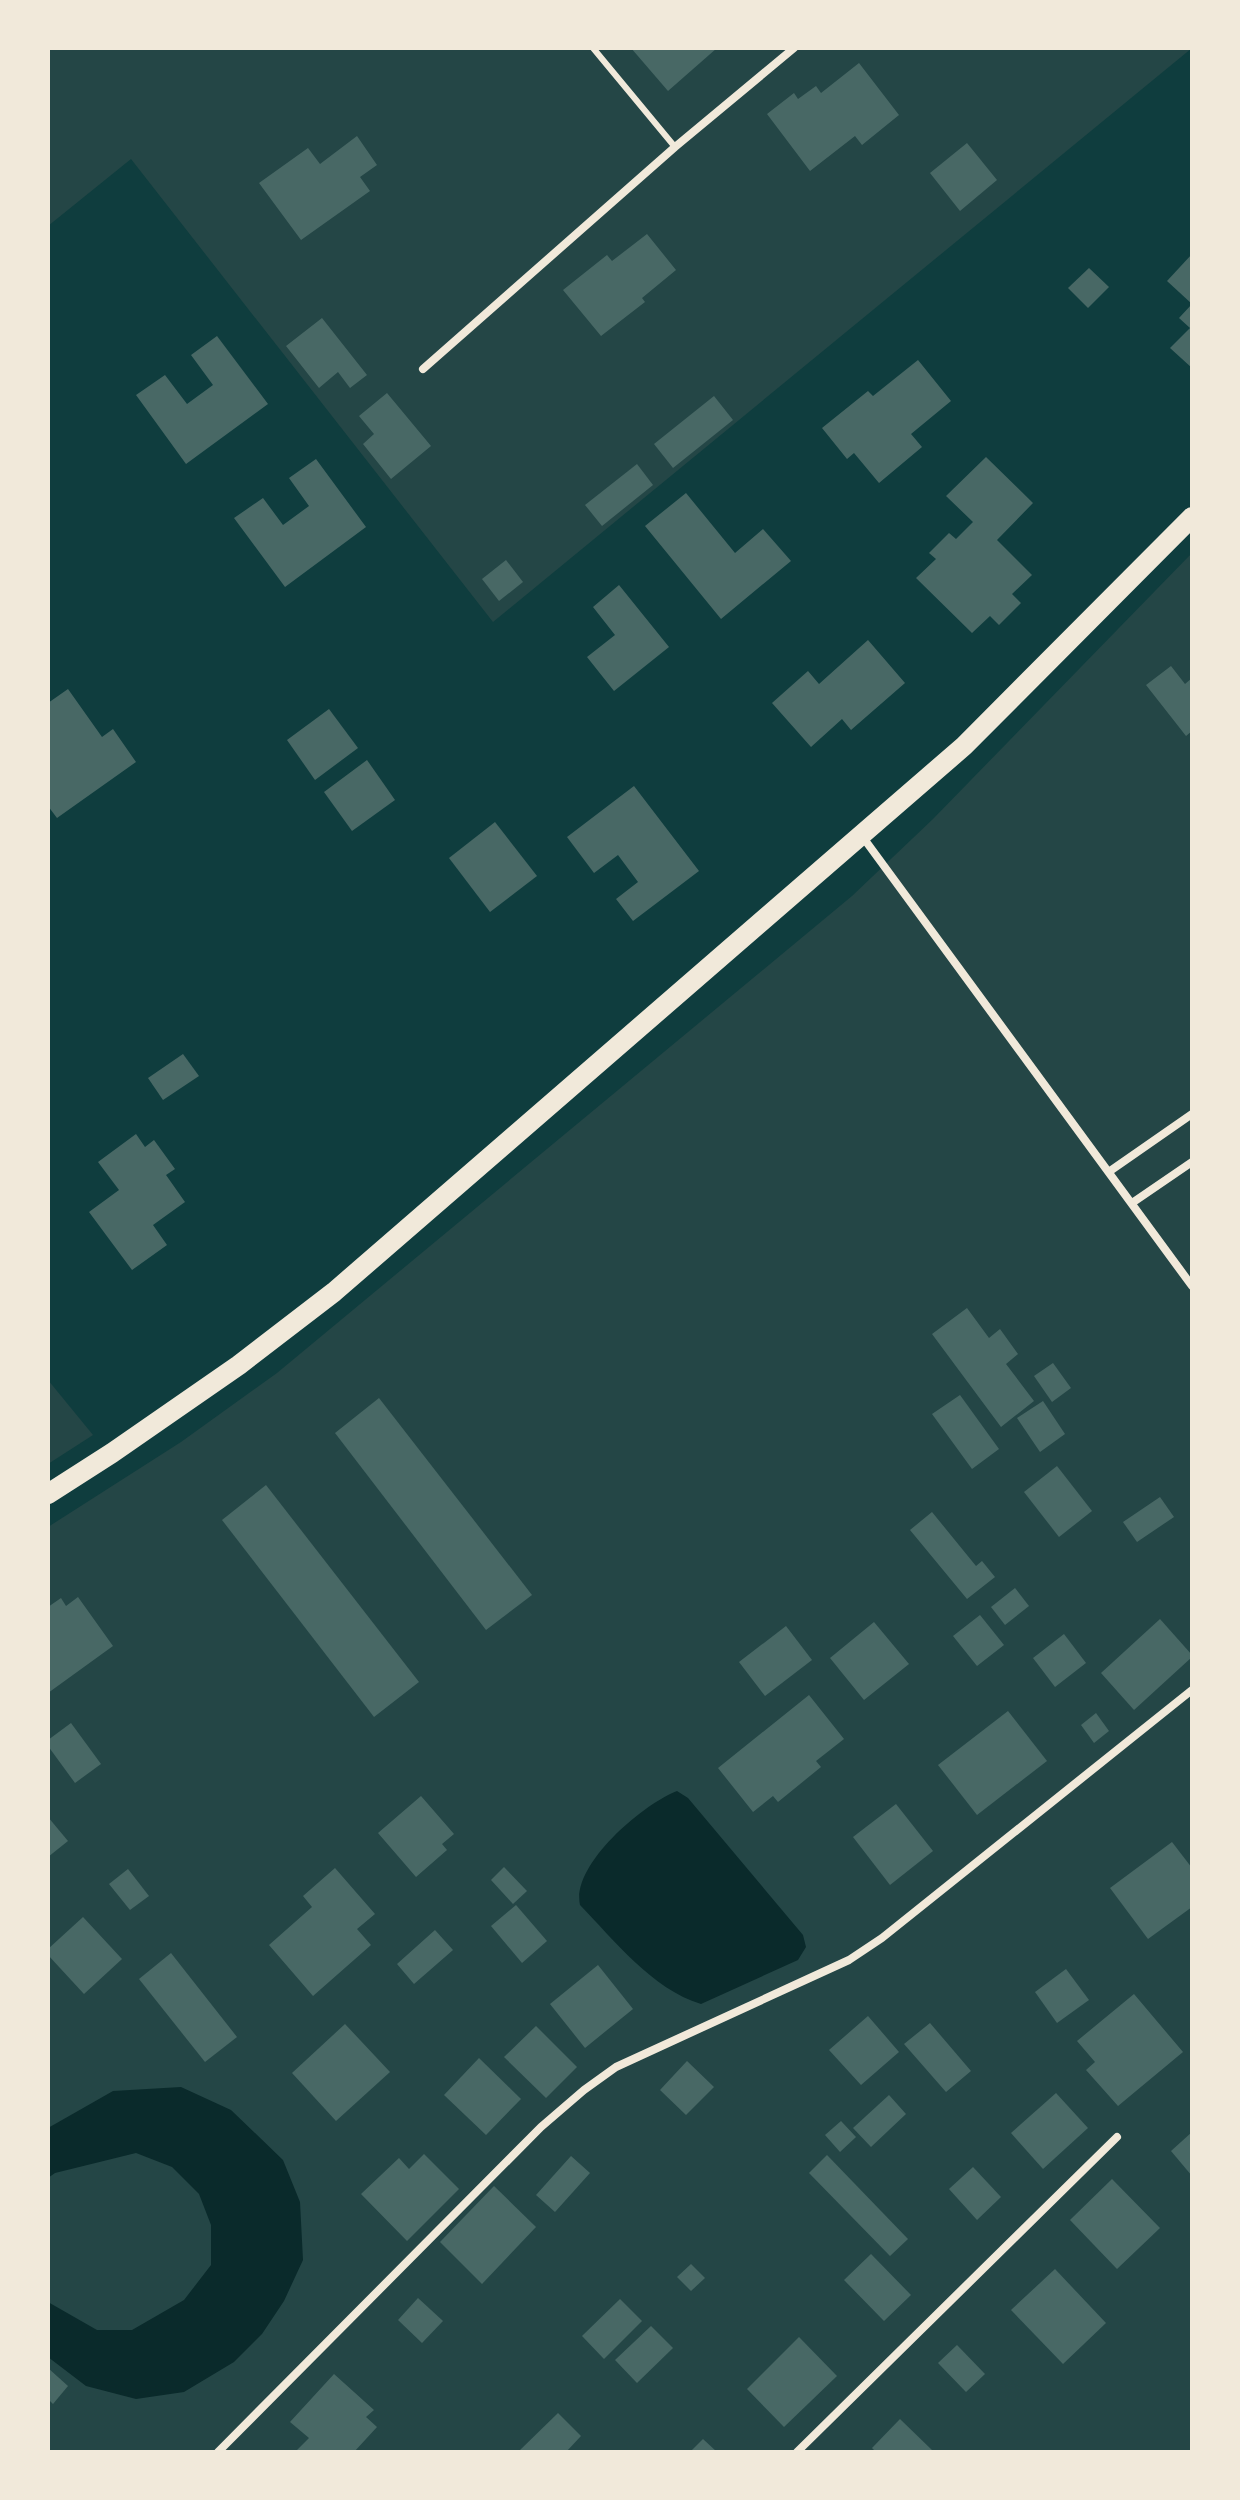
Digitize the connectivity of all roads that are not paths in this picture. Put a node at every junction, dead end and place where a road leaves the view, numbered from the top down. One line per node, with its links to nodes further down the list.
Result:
1 (593, 48): 3 (lane)
2 (794, 48): 3 (street)
3 (675, 147): 4 (street)
4 (423, 369)
5 (1192, 517): 6 (main road)
6 (861, 835): 9 (street); 12 (main road)
7 (1192, 1114): 9 (street)
8 (1192, 1162): 10 (street)
9 (1110, 1171): 10 (street)
10 (1132, 1203): 11 (street)
11 (1192, 1286)
12 (48, 1494)
13 (1192, 1690): 15 (street)
14 (1117, 2137): 16 (street)
15 (218, 2452)
16 (797, 2452)

